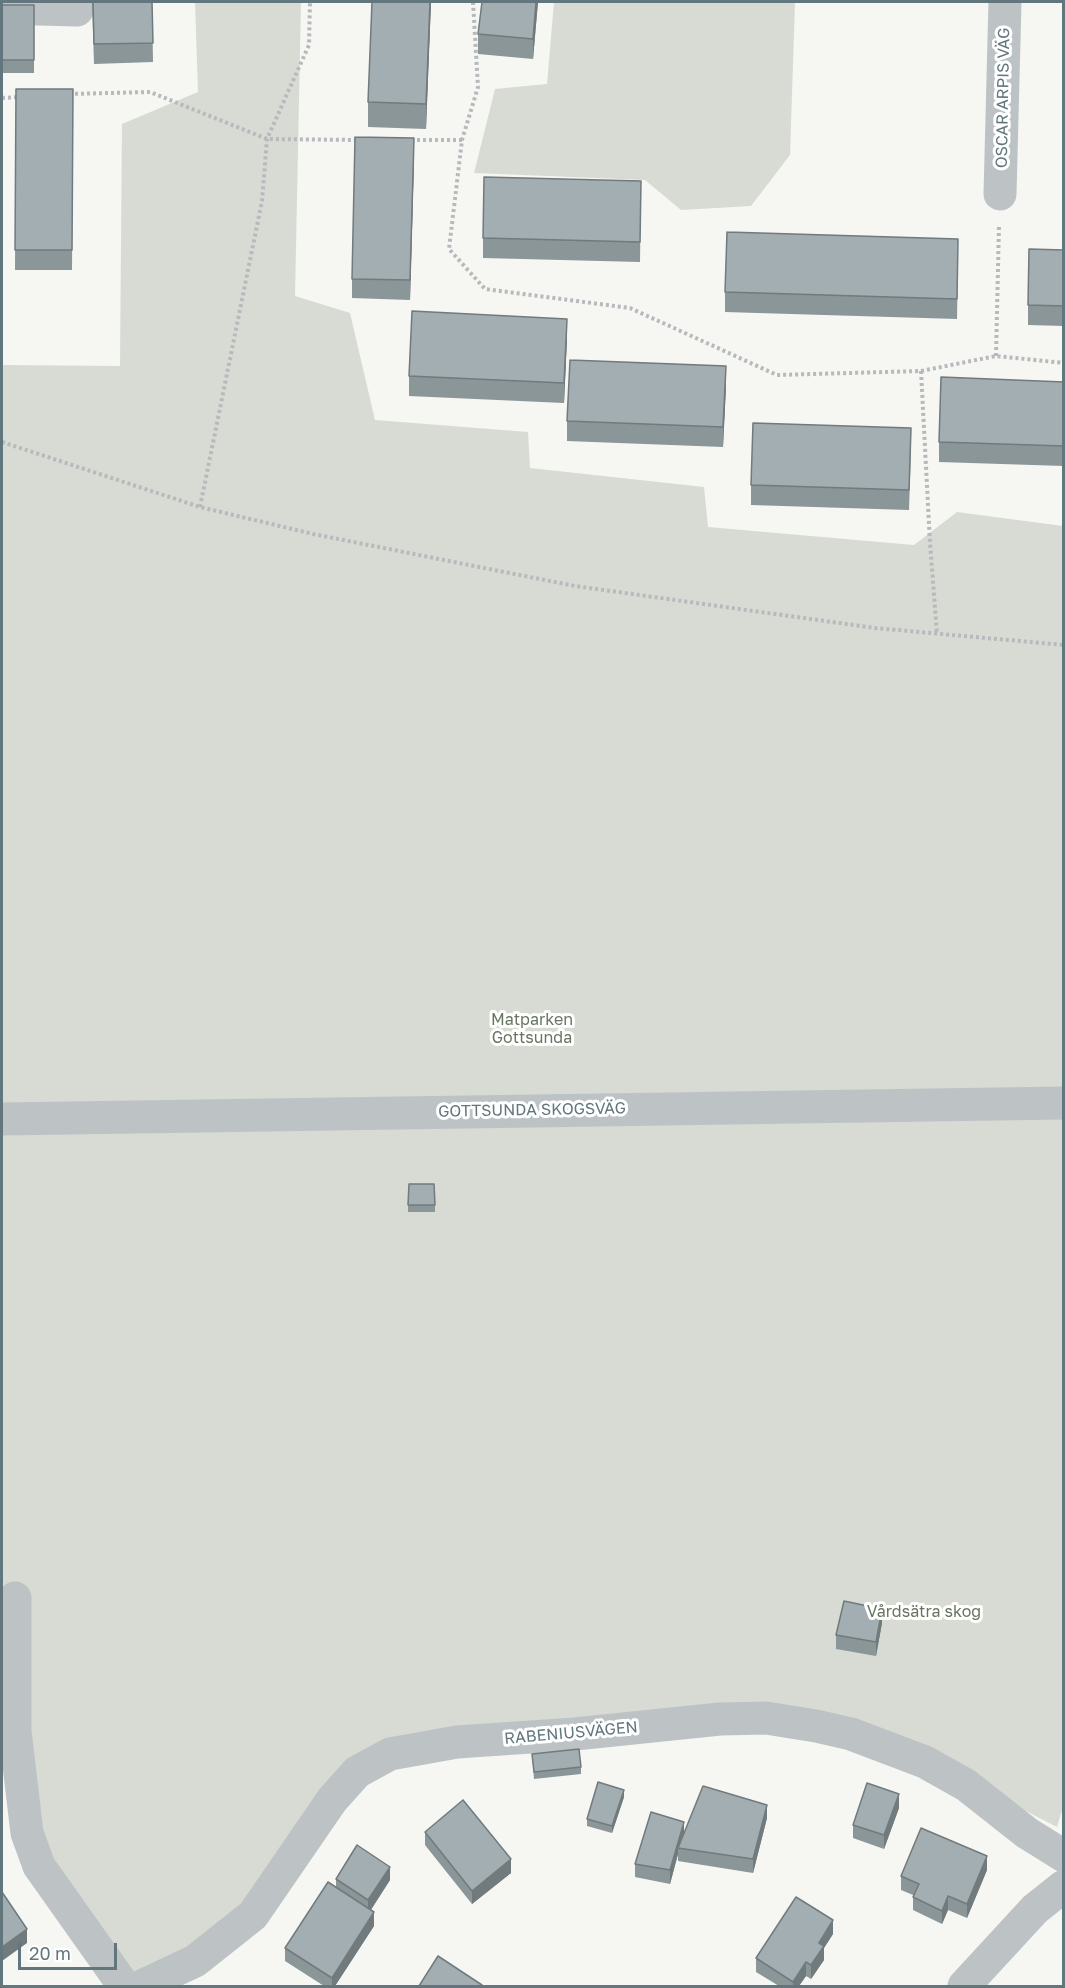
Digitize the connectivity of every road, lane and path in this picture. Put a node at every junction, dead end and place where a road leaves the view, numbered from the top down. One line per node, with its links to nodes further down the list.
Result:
1 (77, 2): 5 (street)
2 (310, 2): 9 (path)
3 (473, 2): 12 (path)
4 (1005, 2): 13 (street, OSCAR ARPIS VÄG)
5 (2, 8)
6 (68, 94): 9 (path)
7 (24, 96): 8 (path)
8 (2, 98)
9 (267, 140): 10 (path); 18 (path)
10 (370, 140)
11 (404, 140): 12 (path)
12 (462, 140): 16 (path)
13 (1000, 194): 14 (path)
14 (996, 356): 15 (path); 16 (path)
15 (1064, 363)
16 (921, 371): 19 (path)
17 (2, 442): 18 (path)
18 (200, 507): 19 (path)
19 (937, 634): 20 (path)
20 (1064, 645)
21 (1064, 1103): 22 (street, GOTTSUNDA SKOGSVÄG)
22 (2, 1119)
23 (15, 1598): 26 (street)
24 (1064, 1856): 27 (street, RABENIUSVÄGEN)
25 (1064, 1886): 28 (street)
26 (124, 1986)
27 (142, 1986)
28 (964, 1986)

